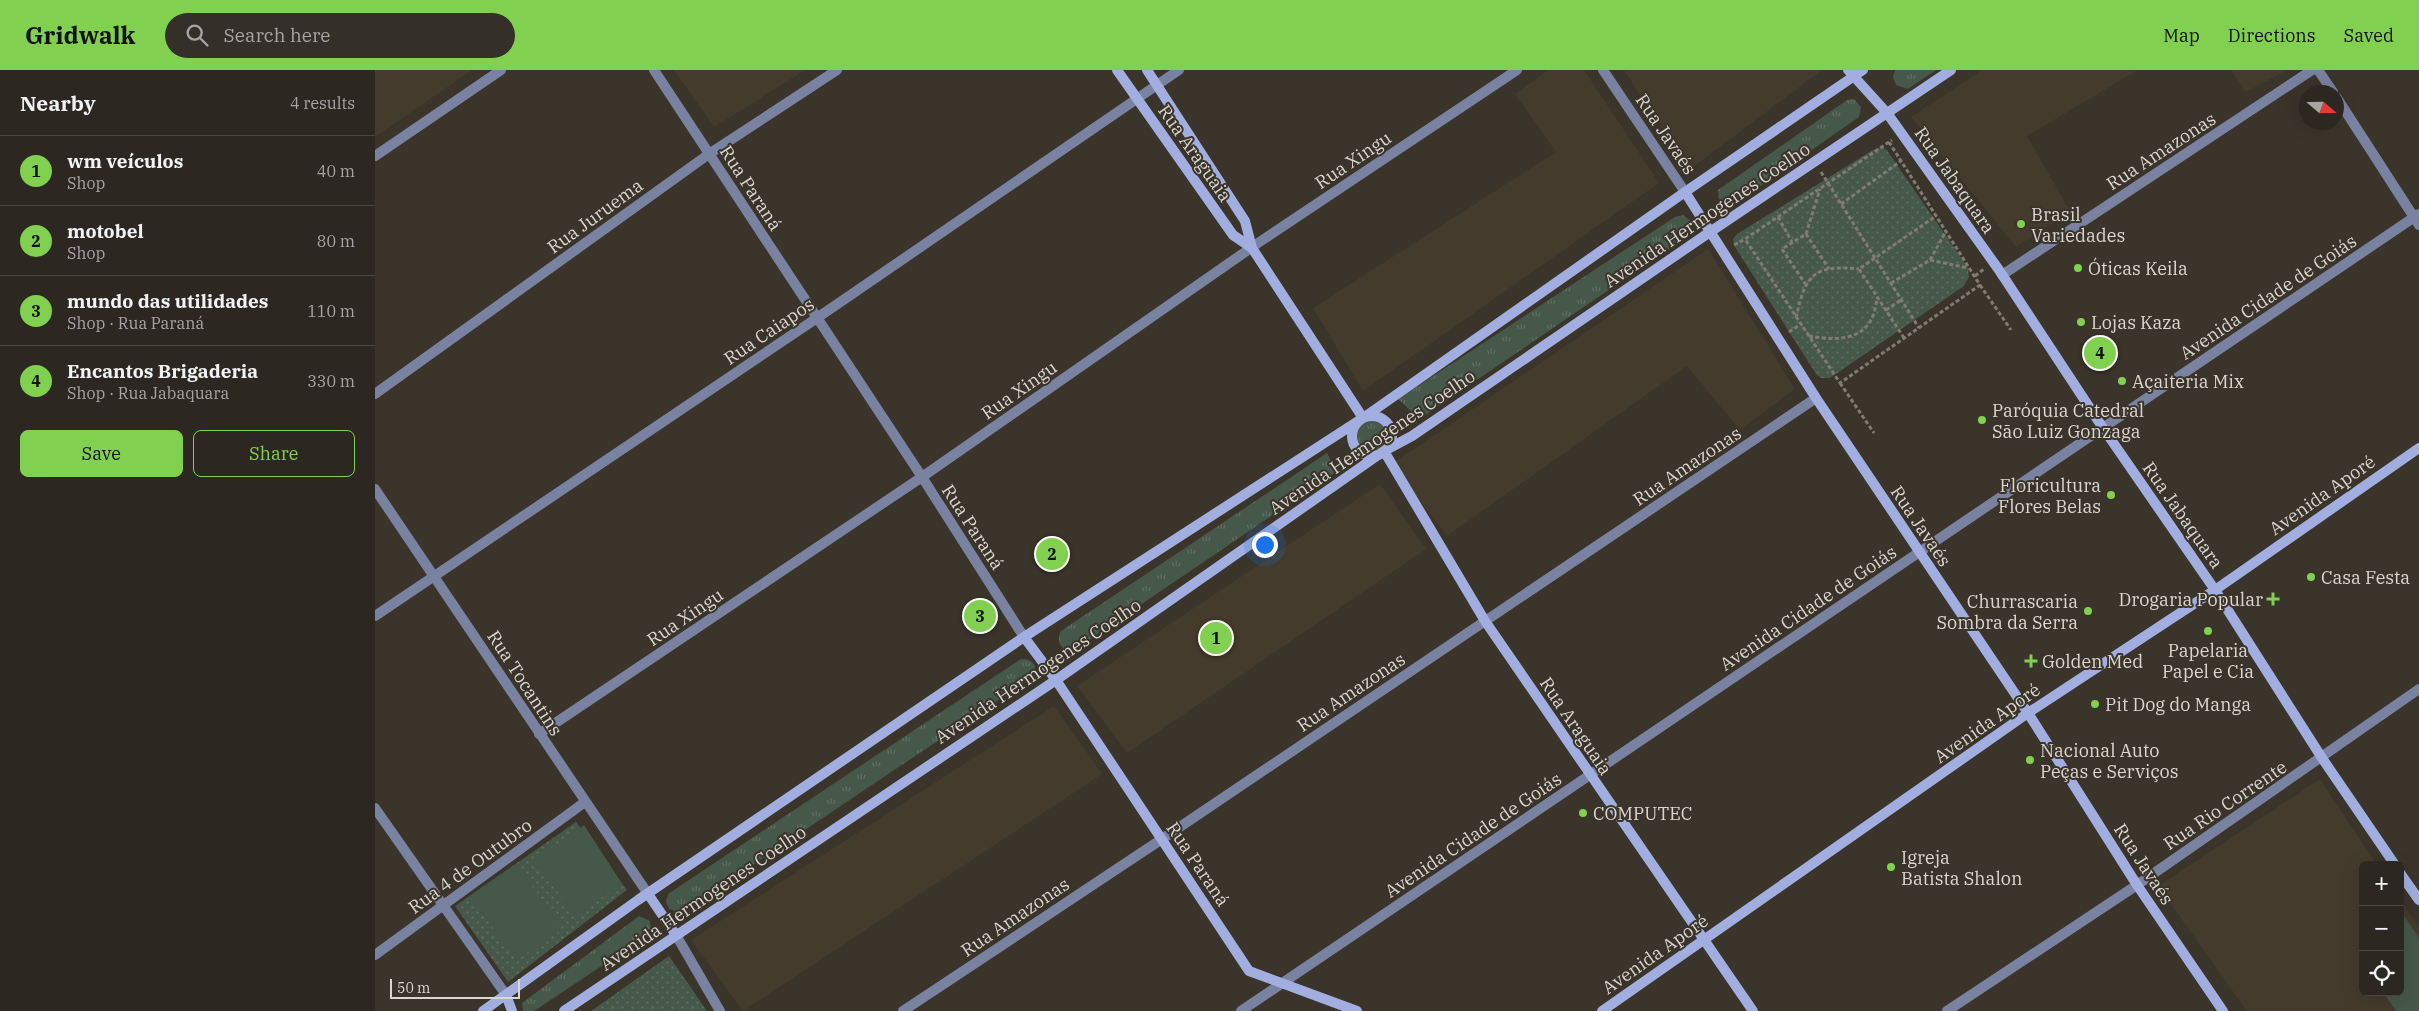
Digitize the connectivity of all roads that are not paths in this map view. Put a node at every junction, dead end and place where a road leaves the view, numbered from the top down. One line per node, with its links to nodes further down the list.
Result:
1 (501, 70): 20 (street)
2 (653, 70): 19 (street, Rua Paraná)
3 (837, 70): 19 (street, Rua Juruema)
4 (1117, 70): 16 (main road, Rua Araguaia)
5 (1147, 70): 14 (main road, Rua Araguaia)
6 (1179, 70): 14 (street, Rua Caiapos)
7 (1517, 70): 24 (street, Rua Xingu)
8 (1603, 70): 21 (street, Rua Javaés)
9 (1863, 70): 13 (main road, Avenida Hermogenes Coelho)
10 (1951, 70): 18 (main road, Avenida Hermogenes Coelho)
11 (2312, 70): 25 (street, Rua Amazonas)
12 (2318, 70): 15 (street)
13 (1850, 73): 18 (main road, Rua Jabaquara); 21 (main road, Avenida Hermogenes Coelho)
14 (1157, 84): 16 (street, Rua Caiapos); 24 (main road, Rua Araguaia)
15 (2328, 85)
16 (1136, 98): 24 (main road, Rua Araguaia); 26 (street, Rua Caiapos)
17 (2344, 109): 22 (street)
18 (1887, 113): 23 (main road, Avenida Hermogenes Coelho); 25 (main road, Rua Jabaquara)
19 (709, 154): 26 (street, Rua Paraná); 27 (street, Rua Juruema)
20 (375, 156)
21 (1685, 192): 23 (main road, Rua Javaés); 29 (main road, Avenida Hermogenes Coelho)
22 (2417, 219): 30 (street, Avenida Cidade de Goiás)
23 (1710, 232): 28 (main road, Rua Javaés); 32 (main road, Avenida Hermogenes Coelho)
24 (1252, 248): 29 (main road, Rua Araguaia); 33 (street, Rua Xingu)
25 (2002, 275): 30 (main road, Rua Jabaquara)
26 (817, 318): 33 (street, Rua Paraná); 36 (street, Rua Caiapos)
27 (375, 394)
28 (1817, 398): 35 (main road, Rua Javaés); 39 (street, Rua Amazonas)
29 (1363, 418): 32 (main road); 32 (main road); 40 (main road, Avenida Hermogenes Coelho)
30 (2103, 428): 35 (street, Avenida Cidade de Goiás); 37 (main road, Rua Jabaquara)
31 (2419, 448): 37 (main road, Avenida Aporé)
32 (1384, 451): 39 (main road, Rua Araguaia); 41 (main road, Avenida Hermogenes Coelho)
33 (922, 477): 40 (street, Rua Paraná); 44 (street, Rua Xingu)
34 (375, 489): 36 (street, Rua Tocantins)
35 (1919, 553): 43 (main road, Rua Javaés); 46 (street, Avenida Cidade de Goiás)
36 (434, 574): 38 (street, Rua Caiapos); 44 (street, Rua Tocantins)
37 (2215, 590): 43 (main road, Avenida Aporé); 45 (main road, Rua Jabaquara)
38 (375, 616)
39 (1485, 621): 46 (main road, Rua Araguaia); 49 (street, Rua Amazonas)
40 (1024, 637): 41 (main road, Rua Paraná); 53 (main road, Avenida Hermogenes Coelho)
41 (1056, 680): 49 (main road, Rua Paraná); 56 (main road, Avenida Hermogenes Coelho)
42 (2419, 689): 45 (street, Rua Rio Corrente)
43 (2028, 713): 52 (main road, Rua Javaés); 57 (main road, Avenida Aporé)
44 (539, 734): 47 (street, Rua Tocantins)
45 (2322, 758): 50 (main road, Rua Jabaquara); 52 (street, Rua Rio Corrente)
46 (1589, 776): 57 (main road, Rua Araguaia); 59 (street, Avenida Cidade de Goiás)
47 (585, 802): 53 (street, Rua Tocantins); 55 (street, Rua 4 de Outubro)
48 (375, 808): 55 (street)
49 (1162, 839): 59 (main road, Rua Paraná); 65 (street, Rua Amazonas)
50 (2392, 861)
51 (2404, 879): 54 (main road)
52 (2137, 885): 70 (street, Rua Rio Corrente); 71 (main road, Rua Javaés)
53 (648, 894): 56 (main road); 60 (main road, Avenida Hermogenes Coelho)
54 (2419, 900)
55 (443, 906): 58 (street, Rua 4 de Outubro); 60 (street)
56 (676, 935): 63 (main road, Avenida Hermogenes Coelho); 64 (street)
57 (1705, 939): 68 (main road, Avenida Aporé); 69 (main road, Rua Araguaia)
58 (375, 955)
59 (1281, 984): 66 (street, Avenida Cidade de Goiás); 67 (main road, Rua Paraná)
60 (506, 995): 61 (main road, Avenida Hermogenes Coelho); 62 (main road)
61 (483, 1011)
62 (512, 1011)
63 (564, 1011)
64 (720, 1011)
65 (903, 1011)
66 (1241, 1011)
67 (1357, 1011)
68 (1602, 1011)
69 (1753, 1011)
70 (1947, 1011)
71 (2223, 1011)

